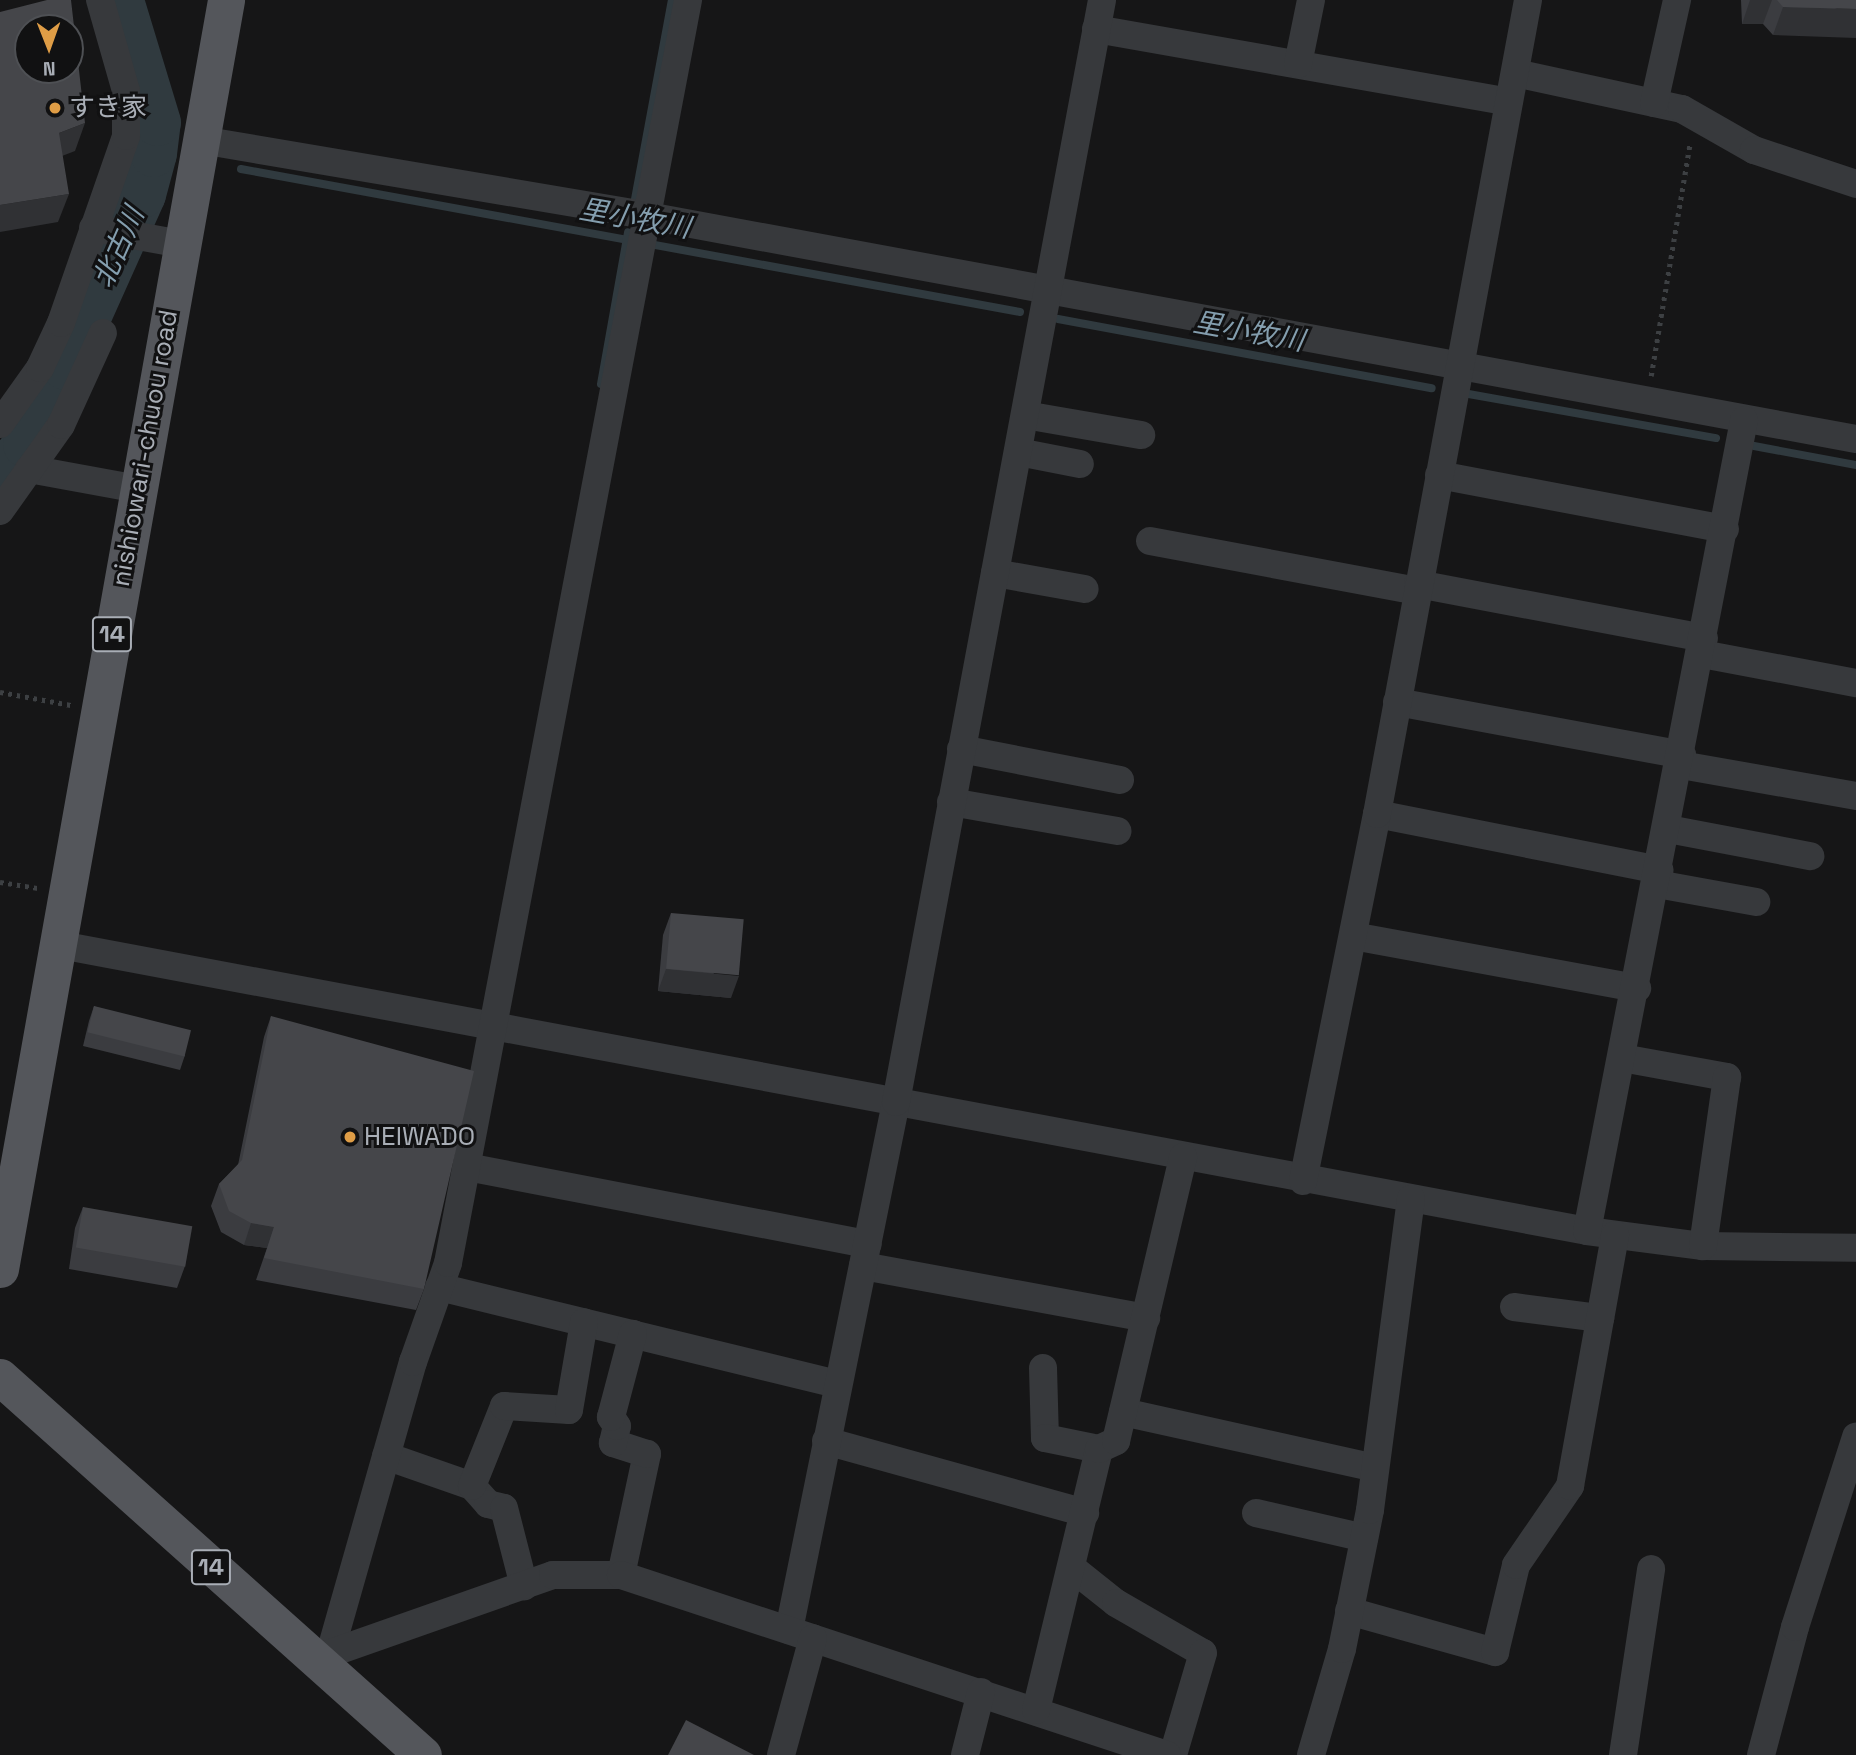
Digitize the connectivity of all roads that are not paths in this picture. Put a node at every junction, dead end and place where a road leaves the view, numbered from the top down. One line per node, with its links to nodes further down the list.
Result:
1 (100, 0): 15 (street)
2 (226, 0): 13 (main road, nishiowari-chuou road / 14)
3 (688, 0): 16 (street)
4 (1102, 0): 8 (street)
5 (1311, 0): 9 (street)
6 (1528, 0): 10 (street)
7 (1677, 0): 12 (street)
8 (1096, 29): 9 (street); 18 (street)
9 (1298, 64): 11 (street)
10 (1515, 73): 11 (street); 12 (street)
11 (1510, 102): 20 (street)
12 (1654, 103): 14 (street)
13 (201, 140): 16 (street); 17 (main road, nishiowari-chuou road / 14)
14 (1856, 184)
15 (100, 230): 17 (street); 23 (street)
16 (645, 234): 18 (street); 54 (street)
17 (167, 242): 30 (main road, nishiowari-chuou road / 14)
18 (1049, 292): 20 (street); 21 (street)
19 (103, 333): 28 (street)
20 (1460, 366): 22 (street); 29 (street)
21 (1025, 415): 24 (street); 26 (street)
22 (1744, 420): 25 (street); 32 (street)
23 (0, 424)
24 (1141, 435)
25 (1856, 439)
26 (1018, 452): 27 (street); 34 (street)
27 (1080, 464)
28 (29, 469): 30 (street); 31 (street)
29 (1439, 475): 32 (street); 35 (street)
30 (138, 489): 52 (main road, nishiowari-chuou road / 14)
31 (0, 510)
32 (1725, 529): 37 (street)
33 (1150, 541): 35 (street)
34 (995, 573): 36 (street); 40 (street)
35 (1417, 588): 37 (street); 39 (street)
36 (1085, 589)
37 (1703, 646): 38 (street); 41 (street)
38 (1856, 683)
39 (1397, 702): 41 (street); 45 (street)
40 (961, 749): 42 (street); 44 (street)
41 (1681, 760): 43 (street); 46 (street)
42 (1120, 780)
43 (1856, 796)
44 (951, 802): 47 (street); 56 (street)
45 (1377, 814): 49 (street); 51 (street)
46 (1668, 829): 48 (street); 49 (street)
47 (1118, 831)
48 (1810, 856)
49 (1659, 877): 50 (street); 53 (street)
50 (1756, 902)
51 (1353, 936): 53 (street); 59 (street)
52 (55, 944): 54 (street); 65 (main road, nishiowari-chuou road / 14)
53 (1637, 988): 55 (street)
54 (494, 1025): 56 (street); 58 (street)
55 (1622, 1058): 61 (street); 62 (street)
56 (896, 1102): 57 (street); 64 (street)
57 (1184, 1157): 59 (street); 68 (street)
58 (467, 1167): 64 (street); 66 (street)
59 (1303, 1181): 60 (street)
60 (1410, 1199): 61 (street); 80 (street)
61 (1601, 1233): 62 (street); 69 (street)
62 (1703, 1246): 63 (street)
63 (1856, 1248)
64 (866, 1255): 68 (street); 74 (street)
65 (0, 1269)
66 (439, 1287): 70 (street); 79 (street)
67 (1514, 1307): 69 (street)
68 (1146, 1318): 75 (street)
69 (1600, 1318): 89 (street)
70 (584, 1322): 71 (street); 81 (street)
71 (633, 1335): 74 (street); 87 (street)
72 (1043, 1368): 78 (street)
73 (0, 1377): 91 (main road, 14)
74 (837, 1384): 77 (street)
75 (1123, 1412): 78 (street); 80 (street)
76 (1856, 1437): 100 (street)
77 (826, 1441): 82 (street); 90 (street)
78 (1099, 1448): 82 (street)
79 (386, 1456): 81 (street); 91 (street)
80 (1375, 1468): 84 (street)
81 (472, 1486): 88 (street)
82 (1085, 1513): 85 (street)
83 (1256, 1513): 84 (street)
84 (1364, 1538): 89 (street)
85 (1072, 1568): 93 (street); 97 (street)
86 (1651, 1569): 99 (street)
87 (621, 1575): 88 (street); 90 (street)
88 (524, 1586): 91 (street)
89 (1349, 1611): 98 (street)
90 (801, 1634): 92 (street); 95 (street)
91 (321, 1656): 94 (main road, 14)
92 (981, 1692): 93 (street); 96 (street)
93 (1036, 1710): 97 (street)
94 (423, 1755)
95 (781, 1755)
96 (965, 1755)
97 (1165, 1755)
98 (1311, 1755)
99 (1623, 1755)
100 (1761, 1755)

